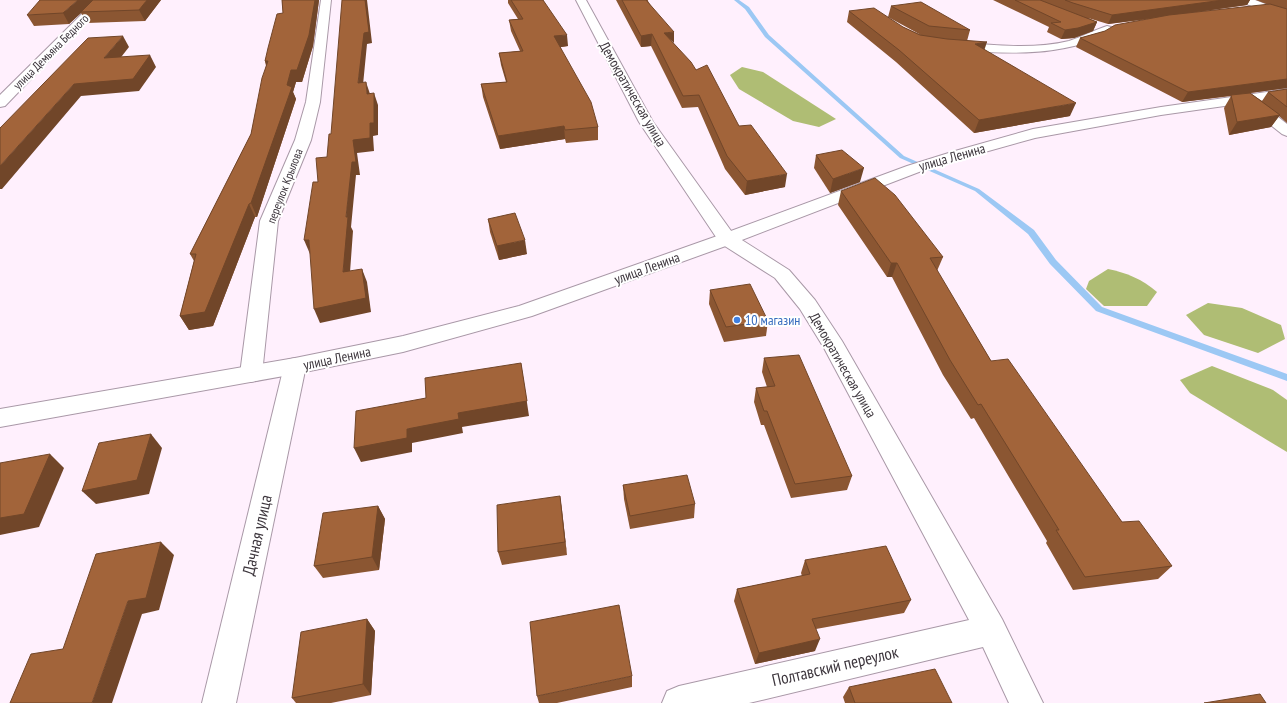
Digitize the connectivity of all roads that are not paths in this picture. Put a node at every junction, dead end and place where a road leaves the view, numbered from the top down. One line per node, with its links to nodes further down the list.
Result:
1 (102, 0): 12 (street, улица Демьяна Бедного)
2 (326, 0): 16 (street, переулок Крылова)
3 (581, 0): 14 (street, Демократическая улица)
4 (1244, 5): 5 (street)
5 (1287, 16)
6 (1093, 25): 8 (street)
7 (1121, 27): 8 (street)
8 (1107, 30): 9 (street)
9 (944, 45)
10 (1287, 93): 11 (street, улица Ленина)
11 (1247, 100): 13 (street); 14 (street, улица Ленина)
12 (0, 103)
13 (1287, 131)
14 (727, 239): 15 (street, улица Ленина); 18 (street, Демократическая улица)
15 (295, 366): 16 (street, улица Ленина); 19 (street, Дачная улица)
16 (251, 374): 17 (street, улица Ленина)
17 (0, 418)
18 (991, 630): 20 (street, Полтавский переулок); 21 (street, Демократическая улица)
19 (219, 703)
20 (679, 703)
21 (1026, 703)

